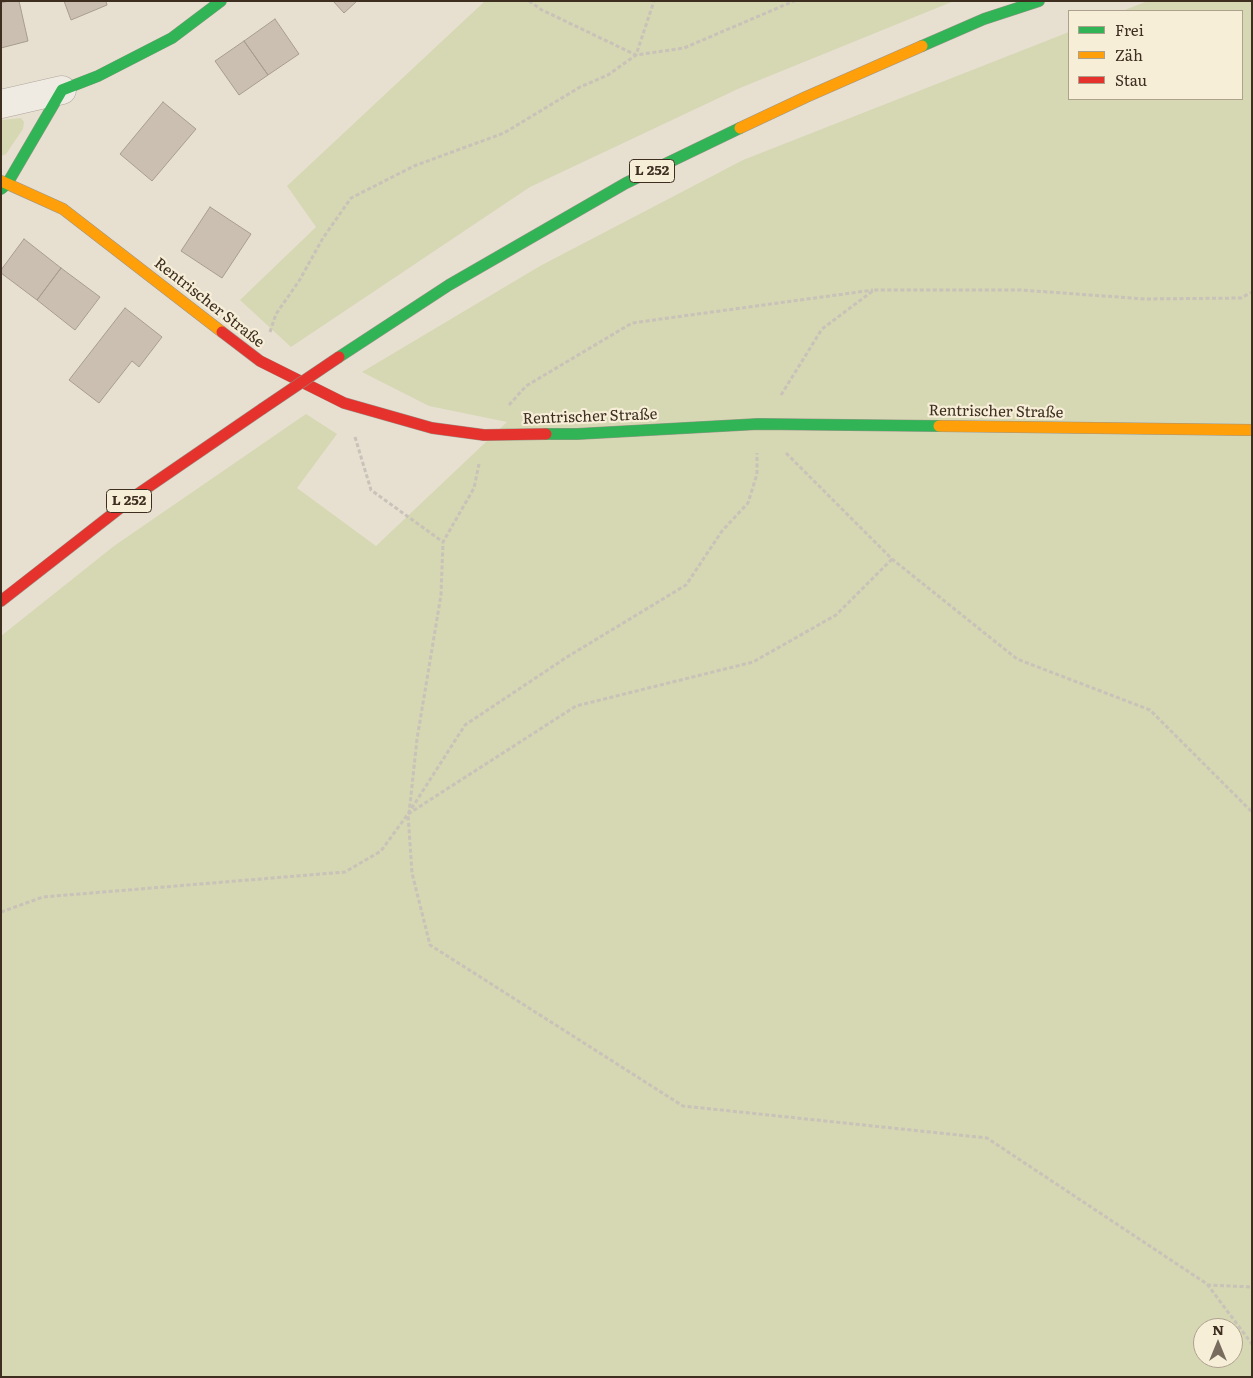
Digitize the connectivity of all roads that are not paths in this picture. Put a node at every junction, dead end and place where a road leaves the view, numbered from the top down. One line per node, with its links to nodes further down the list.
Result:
1 (1039, 1): 7 (main road, L 252, bridge)
2 (214, 3): 3 (main road)
3 (62, 90): 4 (street); 5 (main road)
4 (1, 104)
5 (3, 185): 6 (main road, Rentrischer Straße)
6 (1252, 430)
7 (1, 600)

